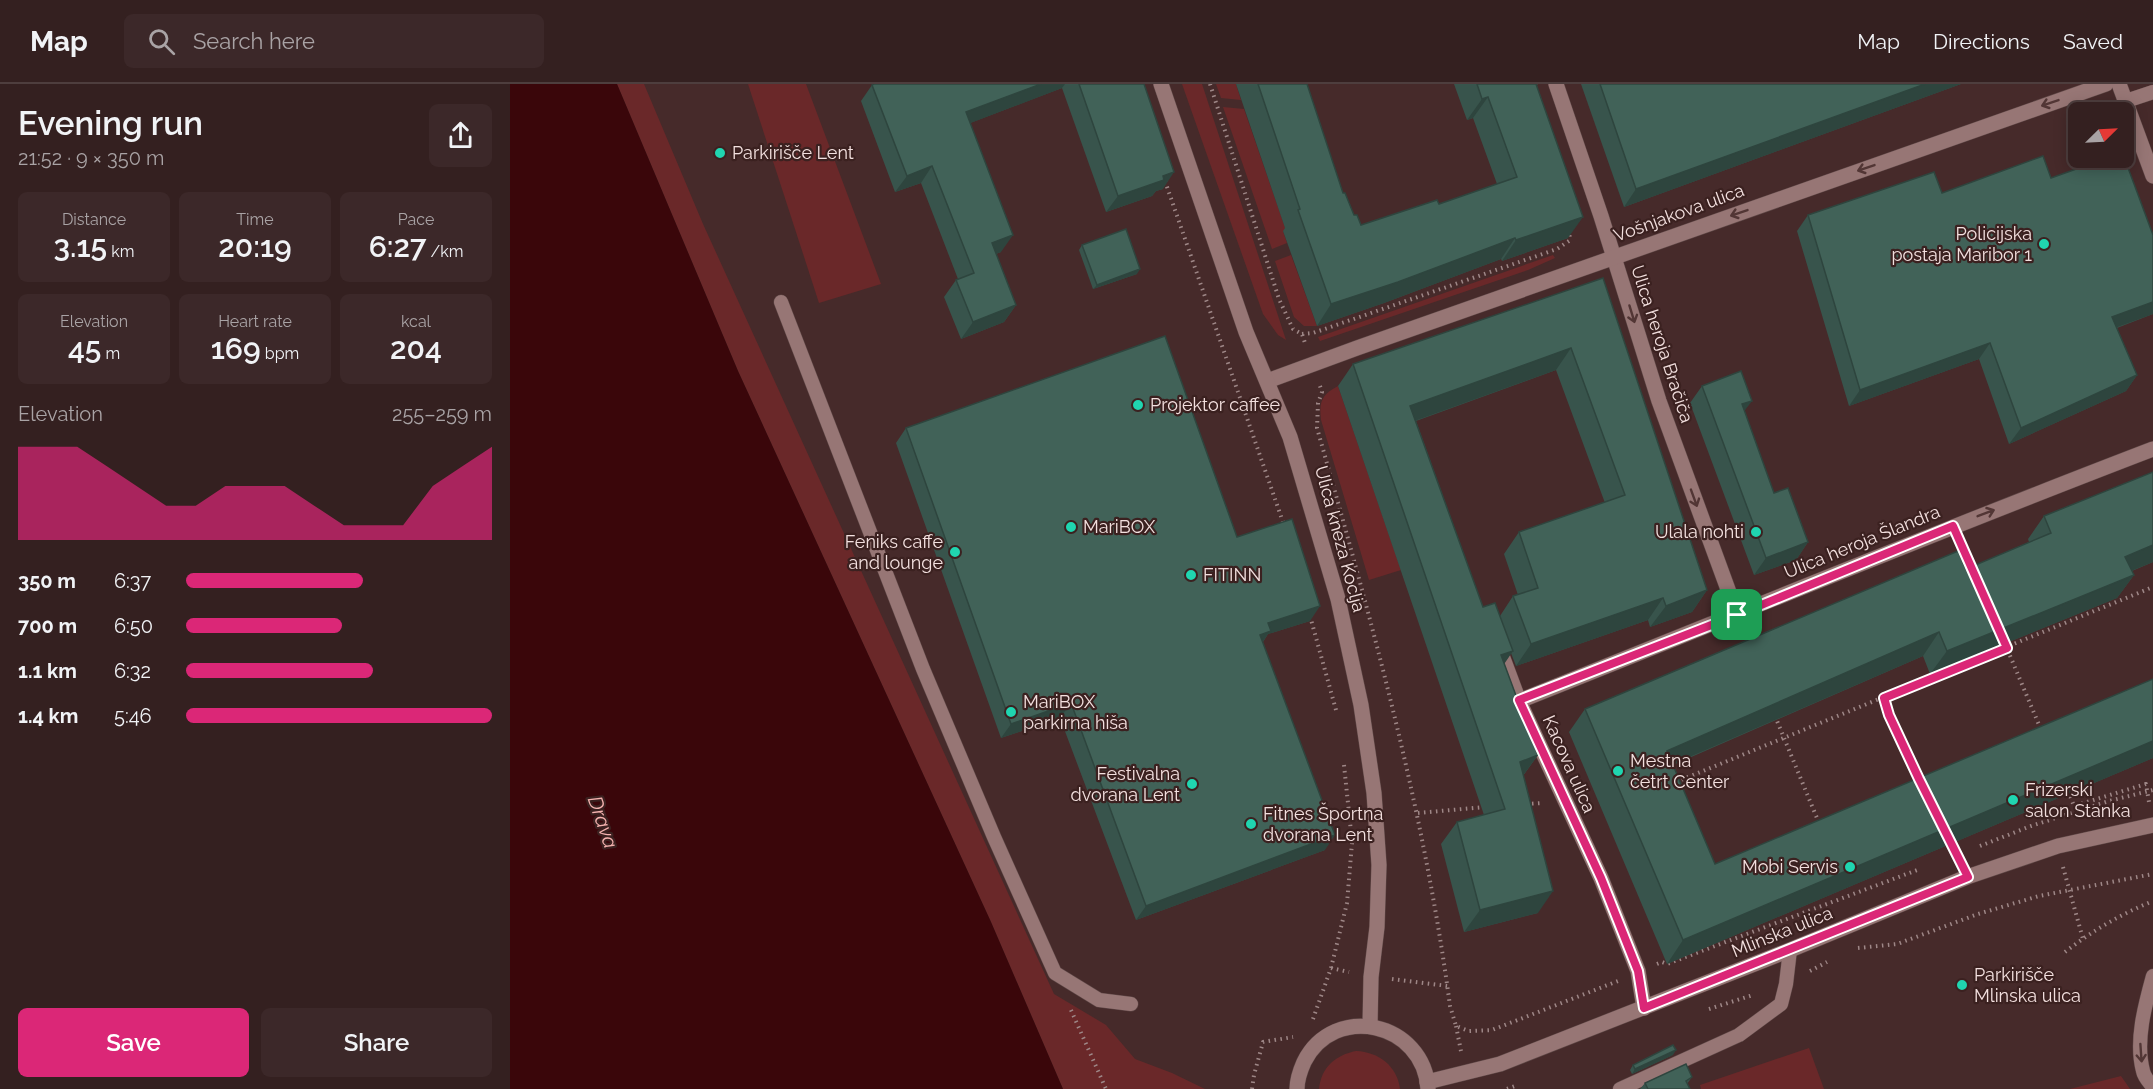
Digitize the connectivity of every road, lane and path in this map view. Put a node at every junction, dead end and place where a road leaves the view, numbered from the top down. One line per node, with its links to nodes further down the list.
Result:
1 (1161, 84): 15 (street, Ulica kneza Koclja)
2 (1210, 84): 13 (path)
3 (1556, 84): 11 (street, Ulica heroja Bračiča)
4 (2106, 84): 11 (street, Vošnjakova ulica, one-way to 11)
5 (2119, 84): 7 (street)
6 (2153, 92): 7 (lane)
7 (2126, 101): 9 (street)
8 (1162, 173): 19 (path)
9 (2153, 176)
10 (1570, 227): 13 (path)
11 (1614, 258): 15 (street, Vošnjakova ulica); 23 (street, Ulica heroja Bračiča, one-way to 23)
12 (781, 303): 55 (lane)
13 (1302, 334): 14 (path)
14 (1305, 343)
15 (1267, 381): 61 (street, Ulica kneza Koclja)
16 (1320, 385): 41 (path)
17 (2153, 449): 18 (street, Ulica heroja Šlandra, one-way to 17)
18 (1953, 526): 20 (path); 23 (street, Ulica heroja Šlandra)
19 (1287, 535)
20 (1975, 576)
21 (2153, 587): 26 (path)
22 (1309, 612): 29 (path)
23 (1737, 615): 28 (street, Ulica heroja Šlandra)
24 (1494, 634): 28 (street, Kacova ulica)
25 (2002, 637): 26 (path)
26 (2007, 648): 27 (path); 31 (path)
27 (1884, 698): 32 (path); 36 (path)
28 (1519, 700): 37 (street, Kacova ulica)
29 (1336, 712)
30 (1775, 716): 32 (path)
31 (2044, 736)
32 (1783, 738): 34 (path); 42 (path)
33 (1343, 759): 60 (path)
34 (1675, 782)
35 (2066, 786): 38 (path)
36 (1924, 789)
37 (1564, 801): 39 (path); 59 (street, Kacova ulica)
38 (2149, 803)
39 (1519, 805)
40 (1497, 806): 41 (path)
41 (1418, 813): 57 (path)
42 (1820, 824)
43 (2153, 825): 46 (street, Mlinska ulica)
44 (1947, 836): 46 (path)
45 (2153, 873): 47 (path)
46 (1968, 877): 51 (street, Mlinska ulica)
47 (2119, 879)
48 (1843, 886): 51 (path)
49 (2069, 889): 52 (path)
50 (2153, 901): 52 (path)
51 (1857, 922): 53 (street, Mlinska ulica)
52 (2083, 939): 54 (path)
53 (1790, 950): 59 (street, Mlinska ulica); 68 (lane)
54 (2065, 952)
55 (1055, 973): 58 (lane); 65 (path)
56 (2153, 976): 64 (lane, one-way to 64)
57 (1617, 982)
58 (1131, 1004)
59 (1644, 1008): 63 (street, Mlinska ulica)
60 (1307, 1025)
61 (1370, 1026): 63 (street); 67 (street)
62 (1296, 1037): 66 (path)
63 (1427, 1085)
64 (2153, 1087)
65 (1106, 1089)
66 (1252, 1089)
67 (1298, 1089)
68 (1620, 1089)

